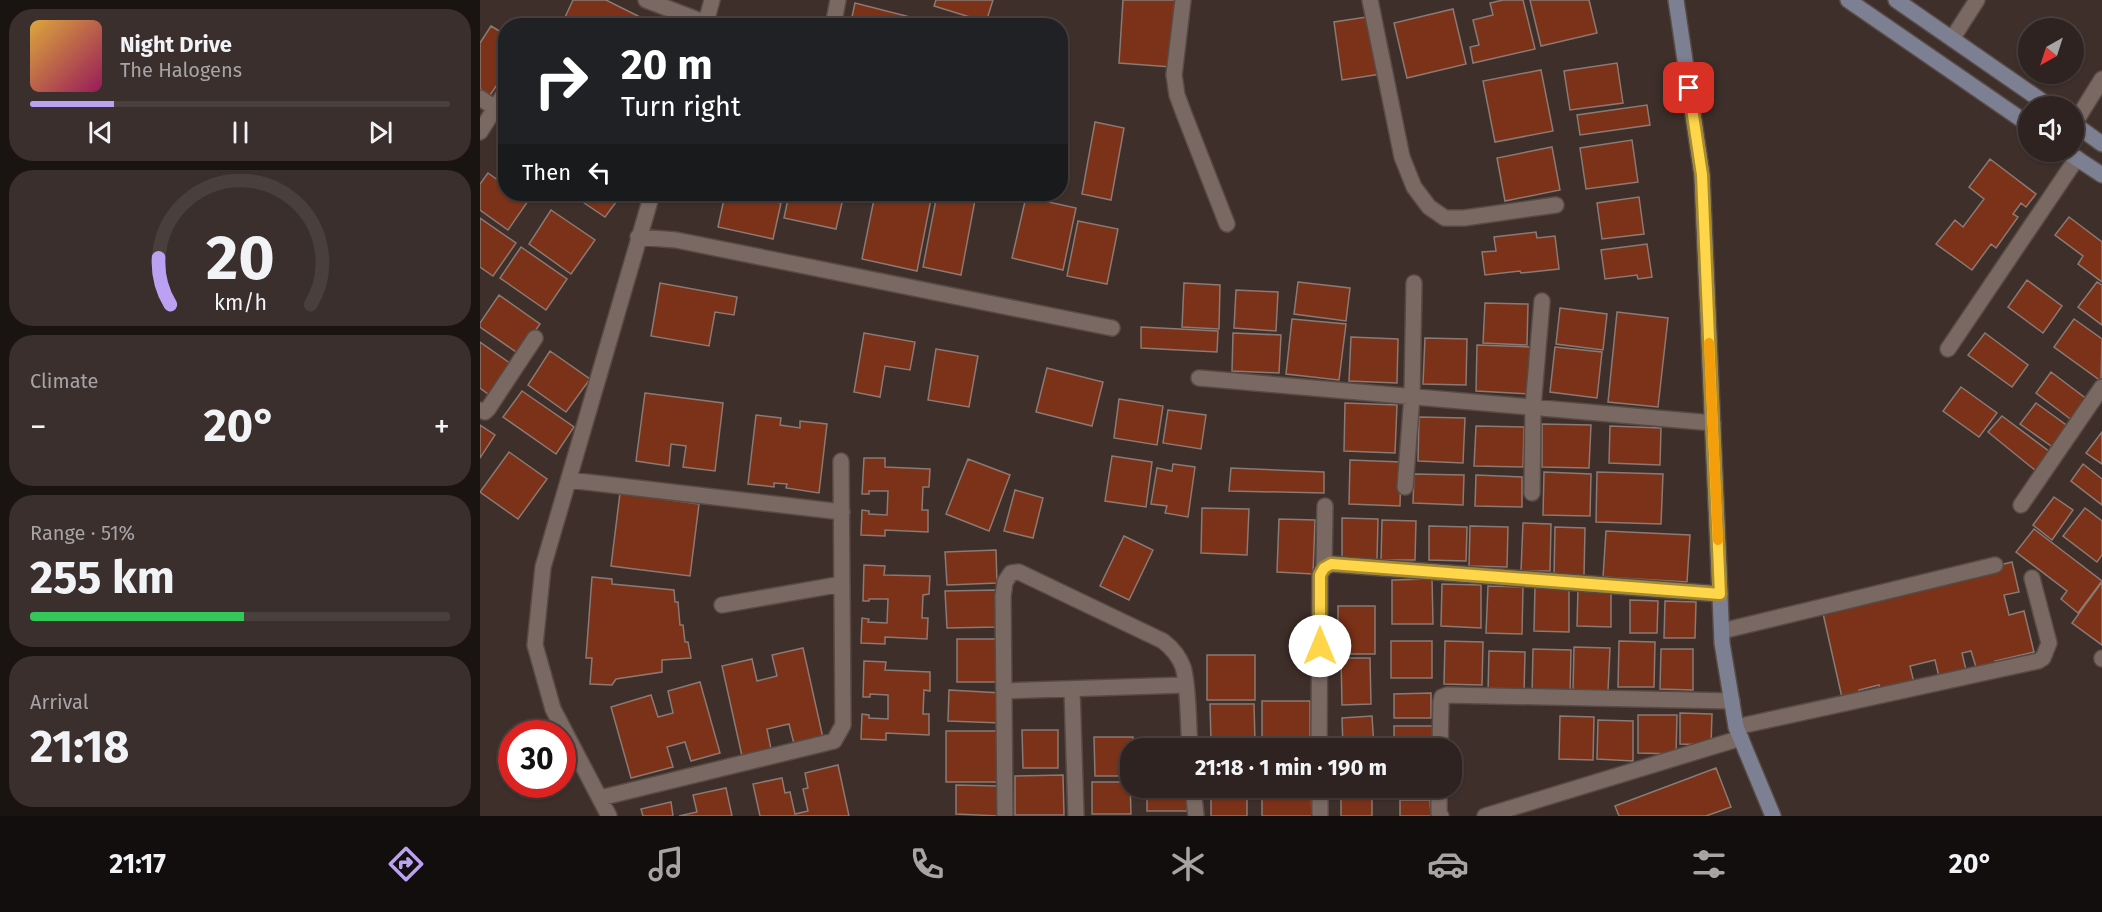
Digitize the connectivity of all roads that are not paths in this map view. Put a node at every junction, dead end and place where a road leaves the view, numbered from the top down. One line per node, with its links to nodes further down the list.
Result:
1 (646, 0): 11 (street)
2 (711, 0): 12 (street)
3 (838, 0): 13 (street)
4 (1183, 0): 31 (street)
5 (1370, 0): 30 (street)
6 (1676, 0): 43 (street)
7 (1848, 0): 14 (street)
8 (1896, 0): 10 (street)
9 (1977, 0): 15 (street)
10 (1920, 16): 14 (street); 15 (street)
11 (690, 18)
12 (706, 18)
13 (835, 18)
14 (1905, 39): 22 (street)
15 (1952, 39): 17 (street)
16 (2102, 79): 21 (street)
17 (2035, 96)
18 (480, 98): 20 (street)
19 (498, 103): 20 (street)
20 (495, 108): 24 (street)
21 (2084, 108)
22 (2018, 117)
23 (2084, 131): 25 (street)
24 (480, 132)
25 (2102, 144)
26 (2068, 162): 37 (street)
27 (2082, 162): 28 (street)
28 (2102, 175)
29 (650, 201): 32 (street)
30 (1556, 205)
31 (1227, 224)
32 (638, 237): 35 (street); 45 (street)
33 (1414, 283): 40 (street)
34 (1542, 302): 41 (street)
35 (1112, 328)
36 (535, 338): 42 (street)
37 (1948, 349)
38 (1199, 378): 40 (street)
39 (2102, 387): 49 (street)
40 (1412, 396): 41 (street); 46 (street)
41 (1533, 407): 43 (street); 47 (street)
42 (480, 410)
43 (1713, 423): 55 (street)
44 (841, 461): 50 (street)
45 (569, 480): 50 (street); 66 (street)
46 (1405, 487)
47 (1532, 493)
48 (1325, 506): 52 (street)
49 (2021, 506)
50 (842, 512): 54 (street)
51 (1995, 565): 57 (street)
52 (1324, 568): 55 (street); 64 (street)
53 (2032, 578): 62 (street)
54 (842, 584): 56 (street); 66 (street)
55 (1720, 594): 57 (street)
56 (722, 605)
57 (1722, 631): 61 (street)
58 (1185, 685): 59 (street); 60 (street); 63 (street)
59 (1072, 689): 60 (street); 72 (street)
60 (1004, 691): 71 (street)
61 (1732, 701): 62 (street); 65 (street)
62 (1739, 733): 76 (street); 77 (street)
63 (1189, 738)
64 (1319, 738)
65 (1440, 738)
66 (600, 798): 70 (street)
67 (1194, 798): 73 (street)
68 (1320, 798): 74 (street)
69 (1439, 798): 75 (street)
70 (609, 816)
71 (1005, 816)
72 (1076, 816)
73 (1196, 816)
74 (1320, 816)
75 (1441, 816)
76 (1485, 816)
77 (1773, 816)

